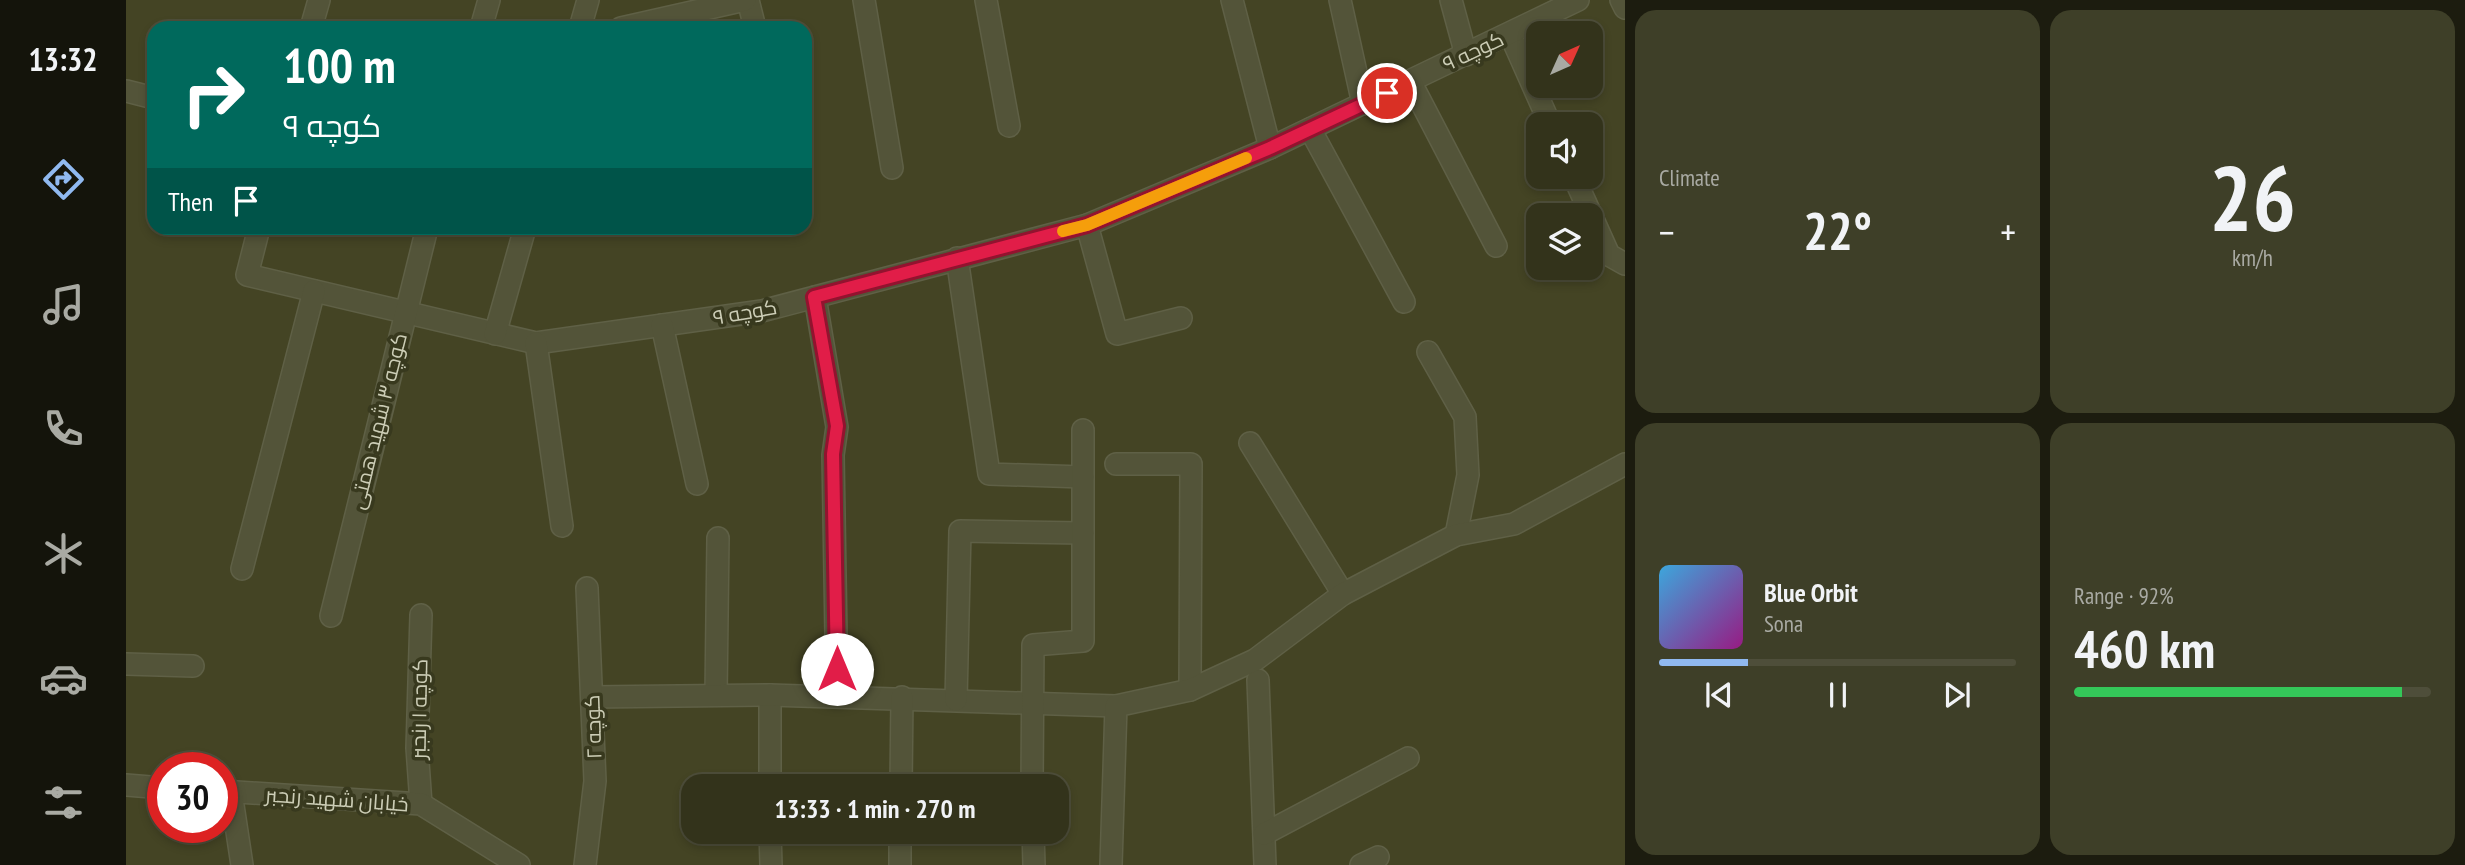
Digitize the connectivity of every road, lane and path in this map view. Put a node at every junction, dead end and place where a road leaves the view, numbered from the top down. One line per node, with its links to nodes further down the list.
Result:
1 (319, 0): 13 (street)
2 (489, 0): 14 (street)
3 (588, 0): 15 (street)
4 (747, 0): 16 (street); 17 (street)
5 (864, 0): 28 (street)
6 (986, 0): 25 (street)
7 (1232, 0): 27 (street)
8 (1340, 0): 23 (street)
9 (1451, 0): 19 (street)
10 (1576, 0): 18 (street, کوچه ۹)
11 (1621, 0): 12 (street)
12 (1625, 8)
13 (313, 21)
14 (483, 21)
15 (582, 21)
16 (672, 21)
17 (753, 21)
18 (1510, 34): 19 (street, کوچه ۹); 24 (street)
19 (1466, 55): 20 (street, کوچه ۹)
20 (1410, 81): 23 (street, کوچه ۹); 34 (street)
21 (126, 91): 22 (street)
22 (147, 96)
23 (1363, 104): 26 (street, کوچه ۹)
24 (1545, 112)
25 (1009, 126)
26 (1310, 129): 27 (street, کوچه ۹); 39 (street)
27 (1270, 148): 30 (street, کوچه ۹)
28 (892, 168)
29 (1579, 189): 36 (street)
30 (1087, 225): 35 (street, کوچه ۹); 41 (street)
31 (257, 235): 37 (street, کوچه ۹)
32 (425, 235): 40 (street, کوچه ۳ شهید همتی)
33 (523, 235): 43 (street)
34 (1496, 247)
35 (957, 258): 38 (street, کوچه ۹); 50 (street)
36 (1625, 264)
37 (314, 291): 40 (street, کوچه ۹); 56 (street)
38 (814, 297): 42 (street, کوچه ۹); 67 (street)
39 (1404, 302)
40 (404, 312): 43 (street, کوچه ۹); 60 (street, کوچه ۳ شهید همتی)
41 (1181, 318)
42 (662, 325): 44 (street, کوچه ۹); 51 (street)
43 (495, 334): 44 (street, کوچه ۹)
44 (536, 343): 52 (street)
45 (1427, 352): 54 (street)
46 (1083, 430): 50 (street)
47 (1250, 443): 58 (street)
48 (1116, 464): 64 (street)
49 (1625, 464): 54 (street)
50 (1083, 477): 53 (street)
51 (697, 484)
52 (562, 526)
53 (1083, 533): 70 (street); 71 (street)
54 (1456, 535): 58 (street)
55 (718, 538): 65 (street)
56 (242, 569)
57 (587, 588): 68 (street, کوچه ۲)
58 (1343, 594): 64 (street)
59 (421, 615): 80 (street, کوچه ۱ رنجبر)
60 (331, 616)
61 (126, 664): 62 (street)
62 (193, 666)
63 (1258, 680): 81 (street)
64 (1190, 690): 72 (street)
65 (716, 695): 66 (street); 68 (street)
66 (770, 695): 67 (street); 74 (street)
67 (837, 696): 69 (street)
68 (593, 697): 88 (street, کوچه ۲)
69 (902, 697): 70 (street); 75 (street)
70 (956, 700): 71 (street)
71 (1031, 704): 72 (street); 76 (street)
72 (1116, 706): 92 (street)
73 (1408, 758): 81 (street)
74 (770, 774)
75 (901, 774)
76 (1032, 774)
77 (126, 785): 78 (street)
78 (147, 787)
79 (238, 793): 80 (street, خیابان شهید رنجبر)
80 (421, 804): 86 (street, خیابان شهید رنجبر)
81 (1264, 834): 93 (street)
82 (237, 843): 87 (street)
83 (771, 844): 89 (street)
84 (900, 844): 90 (street)
85 (1033, 844): 91 (street)
86 (512, 864)
87 (242, 865)
88 (585, 865)
89 (771, 865)
90 (900, 865)
91 (1034, 865)
92 (1111, 865)
93 (1265, 865)

